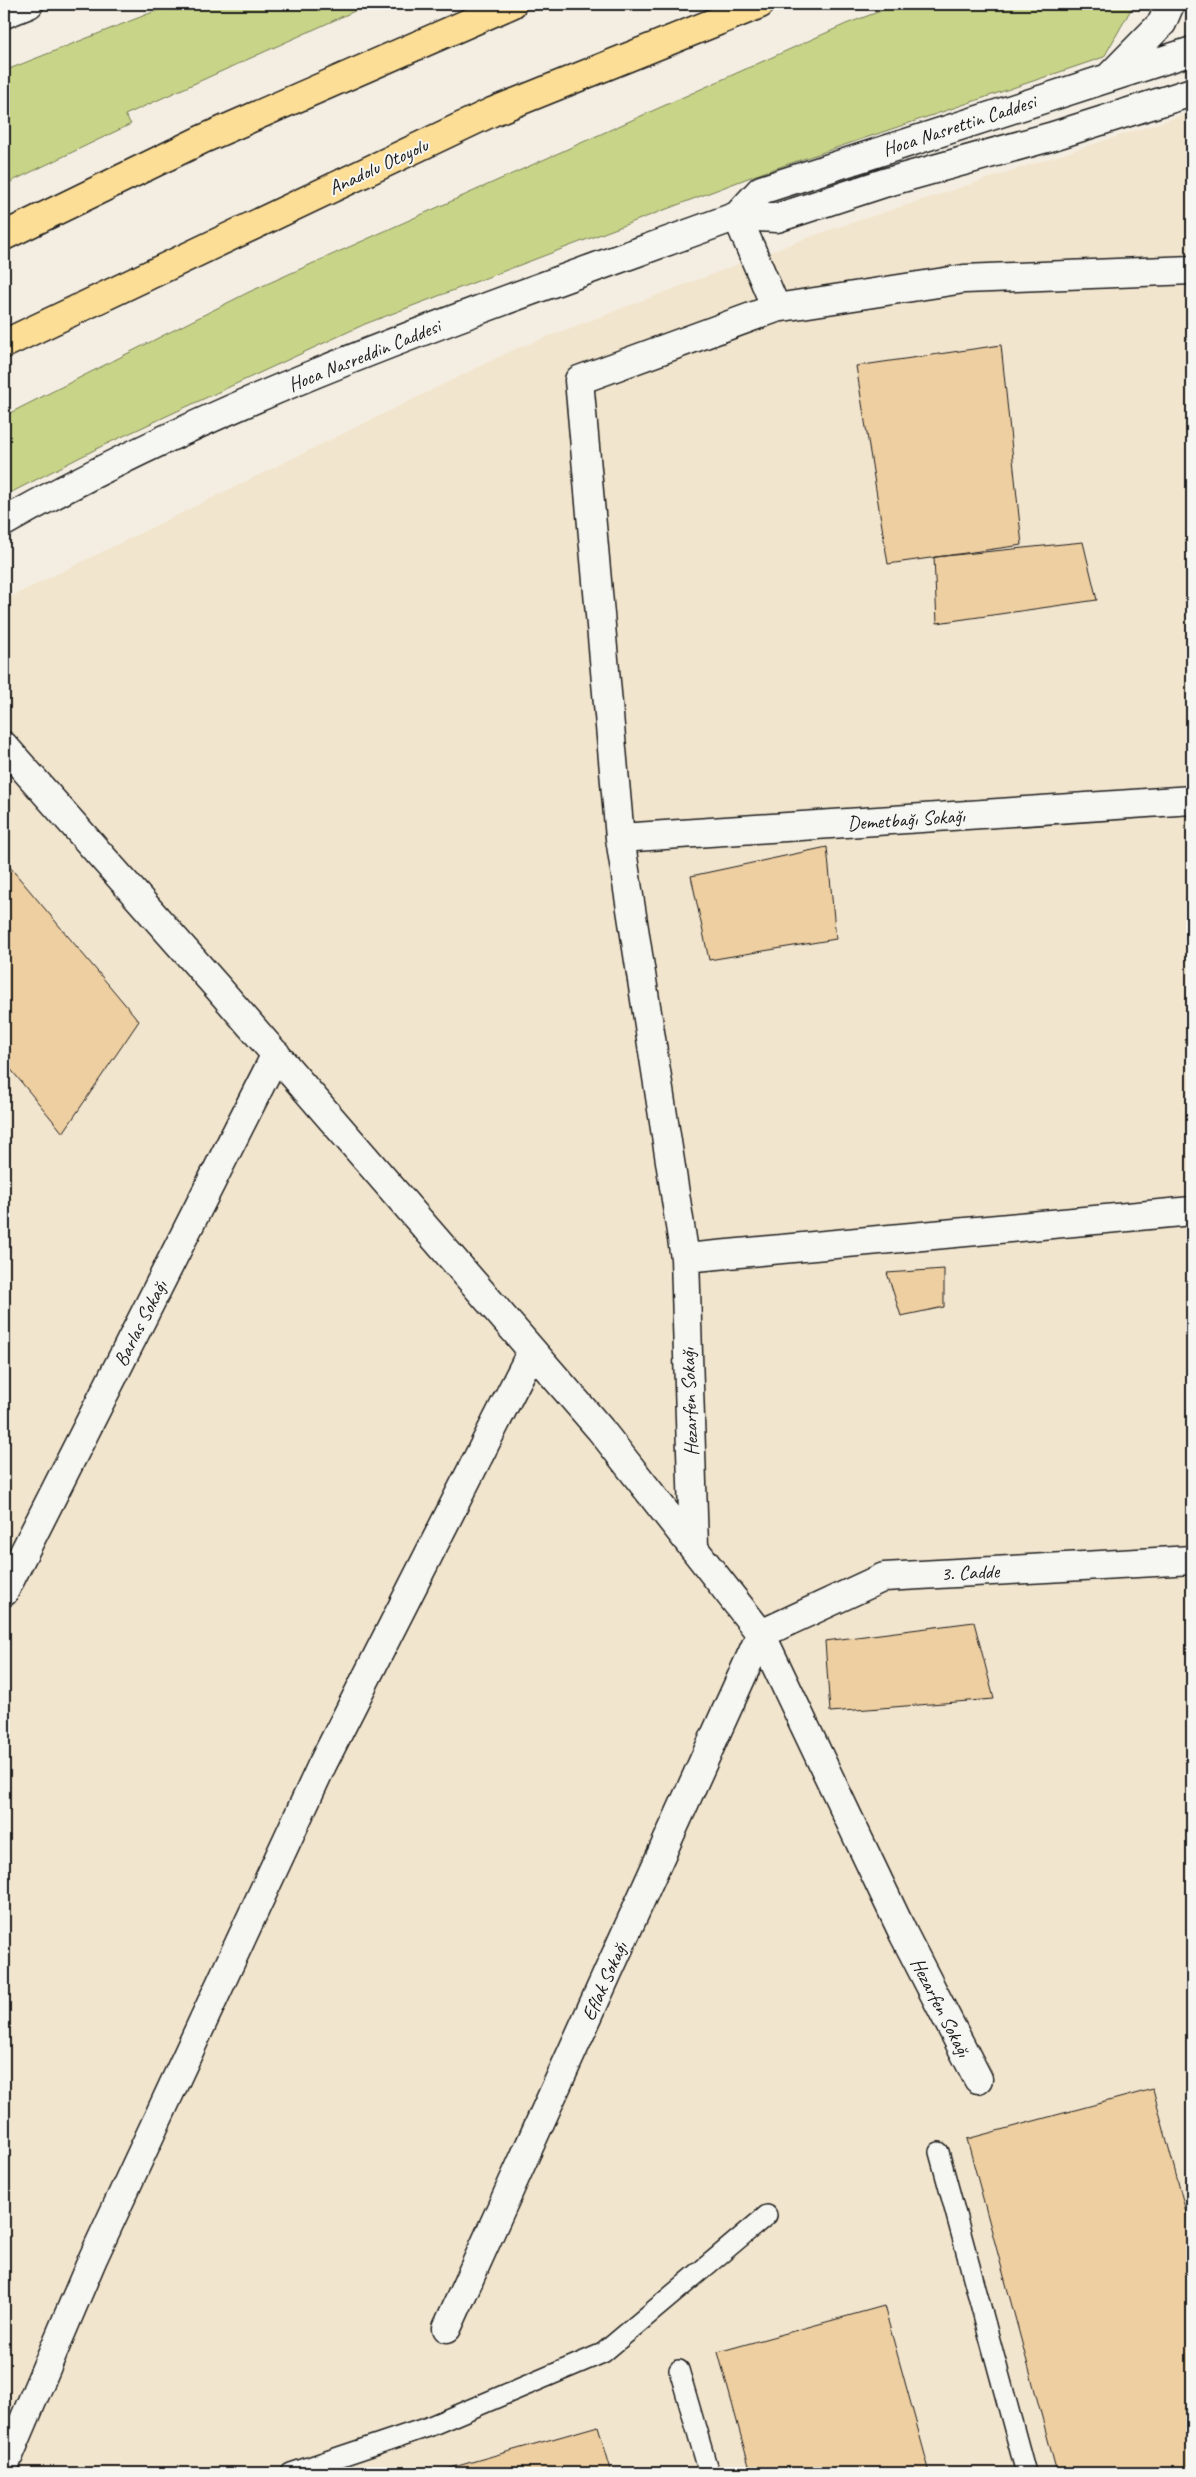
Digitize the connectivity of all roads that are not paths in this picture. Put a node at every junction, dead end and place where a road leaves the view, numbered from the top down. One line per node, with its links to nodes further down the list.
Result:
1 (29, 4): 5 (street)
2 (512, 4): 10 (highway)
3 (760, 4): 13 (highway, Anadolu Otoyolu)
4 (1170, 4): 7 (street)
5 (4, 14)
6 (1192, 51): 7 (street, Hoca Nasrettin Caddesi)
7 (1108, 77): 9 (street, Hoca Nasrettin Caddesi)
8 (1192, 92): 9 (street, Hoca Nasrettin Caddesi)
9 (737, 216): 12 (street); 14 (street, Hoca Nasreddin Caddesi)
10 (4, 236)
11 (1192, 270): 12 (street)
12 (776, 308): 17 (street, Hezarfen Sokağı)
13 (4, 344)
14 (4, 522)
15 (4, 746): 18 (street, Hezarfen Sokağı)
16 (1192, 800): 17 (street, Demetbağı Sokağı)
17 (620, 838): 20 (street, Hezarfen Sokağı)
18 (276, 1054): 21 (street, Hezarfen Sokağı); 24 (street, Barlas Sokağı)
19 (1192, 1211): 20 (street)
20 (685, 1258): 22 (street, Hezarfen Sokağı)
21 (532, 1351): 22 (street, Hezarfen Sokağı); 31 (street)
22 (694, 1547): 25 (street, Hezarfen Sokağı)
23 (1192, 1560): 25 (street, 3. Cadde)
24 (4, 1592)
25 (761, 1634): 26 (street, Hezarfen Sokağı); 29 (street, Eflak Sokağı)
26 (978, 2079)
27 (939, 2152): 34 (lane)
28 (767, 2215): 32 (lane)
29 (448, 2328)
30 (679, 2370): 33 (lane)
31 (4, 2467)
32 (291, 2473)
33 (709, 2473)
34 (1026, 2473)

